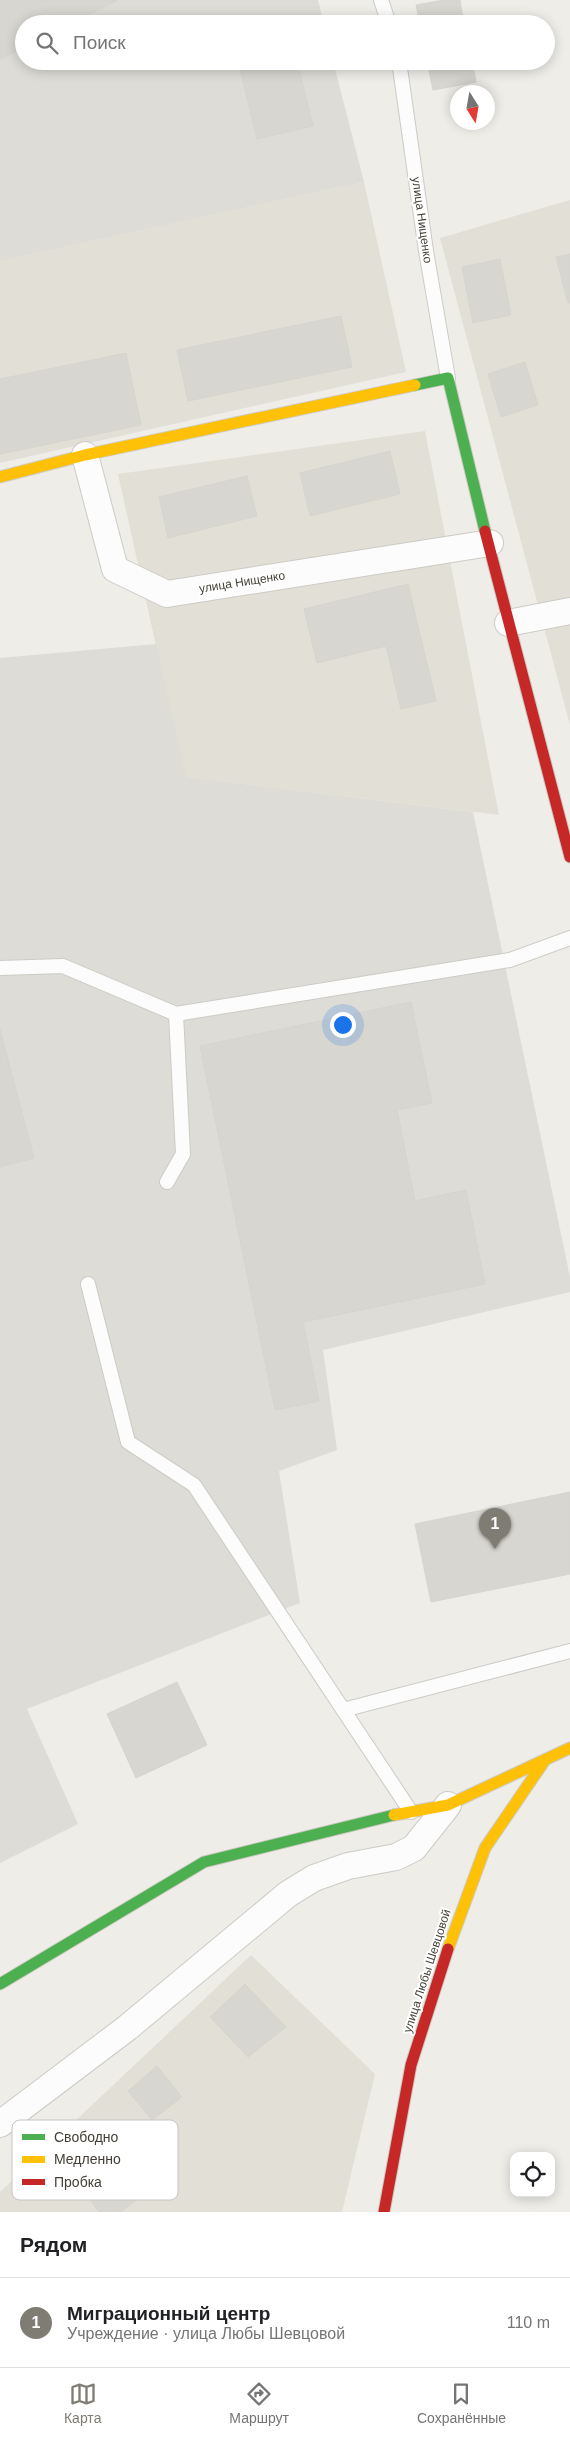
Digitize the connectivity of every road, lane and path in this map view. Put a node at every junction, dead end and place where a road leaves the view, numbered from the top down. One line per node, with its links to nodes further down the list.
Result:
1 (381, 0): 2 (lane)
2 (386, 15)
3 (400, 70): 4 (lane, улица Нищенко)
4 (448, 378): 5 (street); 7 (street, улица Нищенко)
5 (85, 455): 6 (street); 7 (street, улица Нищенко)
6 (0, 477)
7 (490, 543): 9 (street, улица Нищенко)
8 (570, 611): 9 (street)
9 (508, 623): 10 (street, улица Нищенко)
10 (570, 857)
11 (570, 938): 13 (lane)
12 (0, 968): 13 (lane)
13 (176, 1014): 14 (lane)
14 (167, 1182)
15 (88, 1284): 17 (lane)
16 (570, 1651): 17 (lane)
17 (343, 1710): 21 (lane)
18 (570, 1748): 19 (street)
19 (546, 1758): 20 (street); 24 (street, улица Любы Шевцовой)
20 (448, 1805): 21 (street); 23 (street)
21 (411, 1812): 22 (street)
22 (0, 1984)
23 (0, 2124)
24 (384, 2212)

